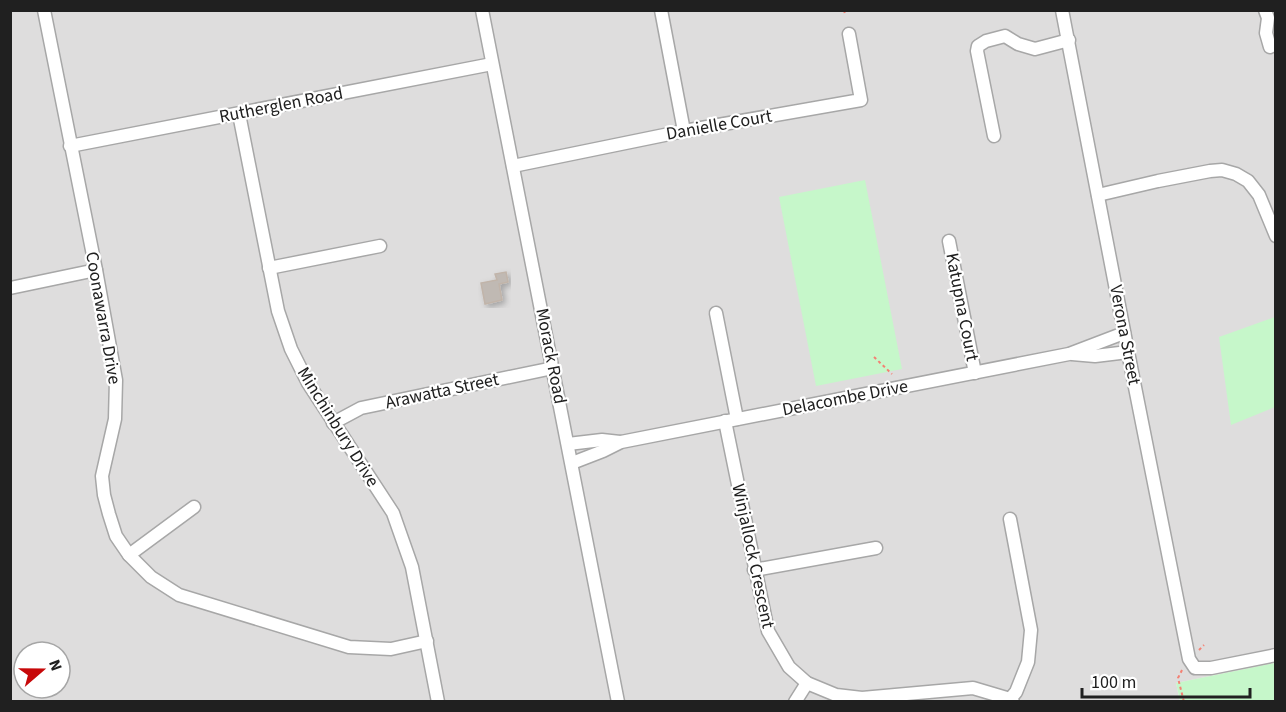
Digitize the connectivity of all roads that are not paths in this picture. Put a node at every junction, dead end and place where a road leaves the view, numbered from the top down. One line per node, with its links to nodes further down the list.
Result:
1 (44, 10): 13 (street, Coonawarra Drive)
2 (482, 10): 9 (street, Morack Road)
3 (661, 10): 11 (street)
4 (1062, 10): 7 (street, Verona Street)
5 (1265, 10): 8 (street)
6 (849, 34): 11 (street, Danielle Court)
7 (1069, 40): 12 (street); 15 (street, Verona Street)
8 (1270, 47)
9 (492, 64): 10 (street, Rutherglen Road); 14 (street, Morack Road)
10 (239, 114): 13 (street, Rutherglen Road); 19 (street, Minchinbury Drive)
11 (684, 131): 14 (street, Danielle Court)
12 (994, 136)
13 (70, 146): 20 (street, Coonawarra Drive)
14 (513, 166): 26 (street, Morack Road)
15 (1098, 195): 16 (street); 23 (street, Verona Street)
16 (1275, 236)
17 (949, 241): 27 (street, Katupna Court)
18 (380, 246): 19 (street)
19 (269, 268): 29 (street, Minchinbury Drive)
20 (96, 270): 21 (street); 36 (street, Coonawarra Drive)
21 (10, 288)
22 (716, 313): 28 (street, Winjallock Crescent)
23 (1124, 333): 24 (street, Verona Street); 25 (street, Delacombe Drive)
24 (1128, 352): 25 (street, Delacombe Drive); 39 (street, Verona Street)
25 (1069, 354): 27 (street, Delacombe Drive)
26 (553, 368): 29 (street, Arawatta Street); 31 (street, Morack Road)
27 (975, 373): 28 (street, Delacombe Drive)
28 (731, 420): 30 (street, Delacombe Drive); 37 (street, Winjallock Crescent)
29 (333, 423): 38 (street, Minchinbury Drive)
30 (621, 442): 31 (street, Delacombe Drive); 32 (street, Delacombe Drive)
31 (568, 444): 32 (street, Morack Road)
32 (572, 463): 43 (street, Morack Road)
33 (194, 507): 36 (street)
34 (1010, 519): 41 (street)
35 (876, 548): 37 (street)
36 (129, 555): 38 (street, Coonawarra Drive)
37 (754, 570): 40 (street, Winjallock Crescent)
38 (427, 641): 42 (street, Minchinbury Drive)
39 (1275, 655)
40 (807, 683): 41 (street, Winjallock Crescent); 44 (street)
41 (1012, 700)
42 (438, 702)
43 (618, 702)
44 (795, 702)

